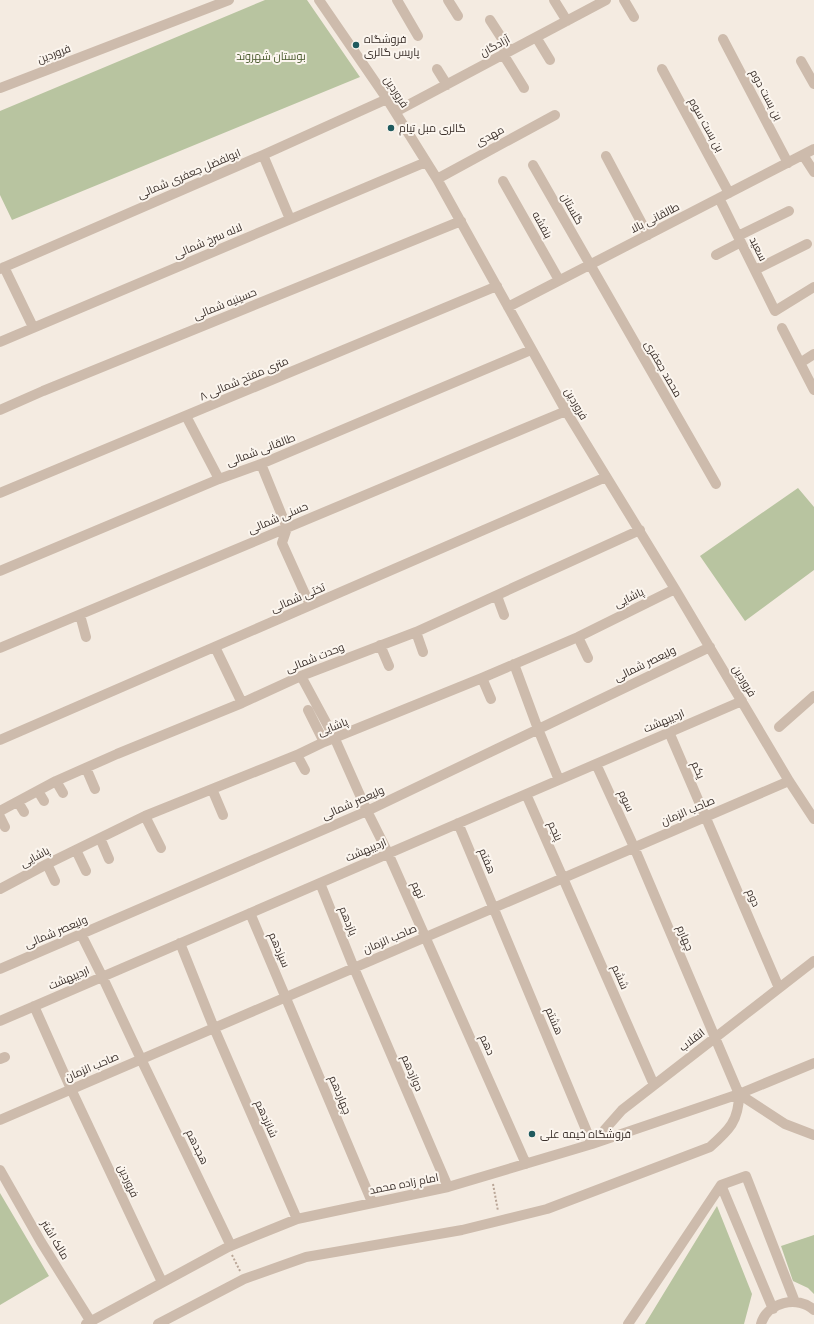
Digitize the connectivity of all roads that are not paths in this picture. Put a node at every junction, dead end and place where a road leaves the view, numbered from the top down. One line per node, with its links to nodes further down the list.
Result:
1 (229, 0): 22 (street, فروردین)
2 (319, 0): 24 (street, فروردین)
3 (397, 0): 12 (street)
4 (448, 0): 8 (street)
5 (554, 0): 11 (street)
6 (606, 0): 11 (street, آزادگان)
7 (624, 0): 9 (street)
8 (458, 16)
9 (634, 17)
10 (490, 20): 15 (street)
11 (567, 21): 13 (street, آزادگان)
12 (418, 36)
13 (536, 37): 15 (street, آزادگان); 16 (street)
14 (723, 39): 32 (street, بن بست دوم)
15 (507, 53): 21 (street, آزادگان); 23 (street)
16 (550, 60)
17 (801, 61): 20 (street)
18 (437, 69): 21 (street)
19 (662, 69): 37 (street, بن بست سوم)
20 (814, 84)
21 (447, 85): 25 (street, آزادگان)
22 (0, 88)
23 (524, 88)
24 (387, 99): 25 (street, فروردین); 28 (street, ابولفضل جعفری شمالی)
25 (395, 112): 31 (street, فروردین)
26 (555, 115): 35 (street, مهدی)
27 (814, 149): 29 (street, طالقانی بالا)
28 (263, 155): 40 (street); 47 (street, ابولفضل جعفری شمالی)
29 (803, 155): 32 (street, طالقانی بالا); 34 (street)
30 (606, 156): 42 (street)
31 (426, 162): 35 (street, فروردین); 40 (street, لاله سرخ شمالی)
32 (788, 163): 37 (street, طالقانی بالا)
33 (534, 165): 46 (street, گلستان)
34 (814, 172)
35 (437, 179): 41 (street, فروردین)
36 (503, 181): 49 (street, بنفشه)
37 (729, 193): 38 (street, طالقانی بالا)
38 (719, 198): 42 (street, طالقانی بالا); 43 (street, سعید)
39 (789, 211): 43 (street)
40 (290, 219): 53 (street, لاله سرخ شمالی)
41 (460, 221): 50 (street, فروردین); 60 (street, حسینیه شمالی)
42 (648, 235): 46 (street, طالقانی بالا)
43 (740, 239): 45 (street); 48 (street, سعید)
44 (807, 244): 48 (street)
45 (716, 255)
46 (590, 265): 49 (street, طالقانی بالا); 66 (street, محمد جعفری)
47 (2, 268): 53 (street)
48 (755, 270): 51 (street, سعید)
49 (560, 280): 52 (street, طالقانی بالا)
50 (497, 286): 52 (street, فروردین); 62 (street, ۸ متری مفتح شمالی)
51 (814, 288)
52 (508, 307): 56 (street, فروردین)
53 (33, 327): 55 (street, لاله سرخ شمالی)
54 (782, 328): 58 (street)
55 (0, 342)
56 (531, 350): 61 (street, فروردین); 63 (street, طالقانی شمالی)
57 (814, 354): 58 (street)
58 (800, 362): 59 (street)
59 (814, 390)
60 (0, 410)
61 (566, 411): 64 (street, فروردین); 68 (street, حسنی شمالی)
62 (186, 416): 65 (street); 67 (street, ۸ متری مفتح شمالی)
63 (261, 464): 65 (street, طالقانی شمالی); 68 (street)
64 (606, 477): 69 (street, فروردین); 73 (street, تختی شمالی)
65 (219, 479): 70 (street, طالقانی شمالی)
66 (716, 484)
67 (0, 493)
68 (286, 528): 73 (street); 74 (street, حسنی شمالی)
69 (640, 530): 71 (street, فروردین); 72 (street, وحدت شمالی)
70 (0, 571)
71 (675, 589): 78 (street, پاشایی); 81 (street, فروردین)
72 (497, 596): 75 (street); 76 (street, وحدت شمالی)
73 (310, 605): 80 (street, تختی شمالی)
74 (80, 615): 77 (street); 82 (street, حسنی شمالی)
75 (504, 615)
76 (416, 632): 79 (street, وحدت شمالی); 83 (street)
77 (86, 637)
78 (578, 637): 84 (street); 85 (street, پاشایی)
79 (380, 645): 86 (street); 87 (street, وحدت شمالی)
80 (215, 647): 92 (street); 98 (street, تختی شمالی)
81 (710, 647): 91 (street, فروردین); 95 (street, ولیعصر شمالی)
82 (0, 648)
83 (423, 652)
84 (588, 658)
85 (514, 664): 88 (street, پاشایی); 95 (street)
86 (389, 666)
87 (301, 676): 92 (street, وحدت شمالی); 97 (street, نهم)
88 (482, 678): 90 (street); 97 (street, پاشایی)
89 (814, 696): 94 (street)
90 (491, 698)
91 (742, 701): 96 (street, اردیبهشت); 106 (street, فروردین)
92 (242, 703): 102 (street, وحدت شمالی)
93 (308, 710): 99 (street)
94 (779, 727)
95 (538, 729): 104 (street); 115 (street, ولیعصر شمالی)
96 (669, 732): 101 (street, اردیبهشت); 120 (street, یکم)
97 (335, 739): 99 (street, پاشایی); 115 (street, نهم)
98 (0, 740)
99 (324, 742): 100 (street, پاشایی)
100 (297, 755): 103 (street); 107 (street, پاشایی)
101 (596, 764): 104 (street, اردیبهشت); 125 (street, سوم)
102 (86, 768): 105 (street, وحدت شمالی); 108 (street)
103 (305, 770)
104 (559, 780): 111 (street, اردیبهشت)
105 (56, 781): 109 (street, وحدت شمالی); 110 (street)
106 (790, 781): 120 (street, صاحب الزمان); 121 (street, فروردین)
107 (212, 788): 117 (street); 118 (street, پاشایی)
108 (95, 789)
109 (38, 791): 112 (street); 113 (street, وحدت شمالی)
110 (63, 793)
111 (526, 794): 122 (street, اردیبهشت); 132 (street, پنجم)
112 (44, 801)
113 (18, 802): 114 (street, وحدت شمالی); 116 (street)
114 (0, 811)
115 (367, 811): 128 (street, نهم); 138 (street, ولیعصر شمالی)
116 (24, 812)
117 (223, 815)
118 (146, 816): 124 (street, پاشایی); 126 (street)
119 (0, 817): 123 (street)
120 (705, 817): 125 (street, صاحب الزمان); 145 (street, دوم)
121 (814, 819)
122 (458, 823): 128 (street, اردیبهشت); 136 (street, هفتم)
123 (5, 826)
124 (100, 838): 127 (street, پاشایی); 129 (street)
125 (634, 847): 132 (street, صاحب الزمان); 150 (street, چهارم)
126 (161, 848)
127 (76, 850): 130 (street, پاشایی); 131 (street)
128 (388, 853): 134 (street, اردیبهشت); 139 (street, نهم)
129 (109, 859)
130 (47, 864): 133 (street); 135 (street, پاشایی)
131 (86, 871)
132 (563, 878): 136 (street, صاحب الزمان); 153 (street, ششم)
133 (54, 881)
134 (320, 883): 137 (street, اردیبهشت); 142 (street, یازدهم)
135 (0, 889)
136 (493, 908): 139 (street, صاحب الزمان); 158 (street, هشتم)
137 (250, 913): 140 (street, اردیبهشت); 146 (street, سیزدهم)
138 (81, 934): 143 (street, ولیعصر شمالی); 144 (street, هجدهم)
139 (425, 937): 142 (street, صاحب الزمان); 159 (street, دهم)
140 (180, 943): 144 (street, اردیبهشت); 149 (street, شانزدهم)
141 (814, 961): 145 (street, انقلاب)
142 (354, 968): 146 (street, صاحب الزمان); 162 (street, دوازدهم)
143 (0, 970)
144 (102, 976): 147 (street, اردیبهشت); 151 (street, هجدهم)
145 (779, 988): 150 (street, انقلاب)
146 (285, 997): 149 (street, صاحب الزمان); 163 (street, چهاردهم)
147 (34, 1006): 148 (street, اردیبهشت); 154 (street, فروردین)
148 (0, 1021)
149 (214, 1028): 151 (street, صاحب الزمان); 164 (street, شانزدهم)
150 (714, 1038): 153 (street, انقلاب); 155 (street, چهارم)
151 (141, 1059): 154 (street, صاحب الزمان); 165 (street, هجدهم)
152 (814, 1063): 155 (street, امام زاده محمد)
153 (654, 1085): 158 (street, انقلاب)
154 (71, 1089): 156 (street, صاحب الزمان); 166 (street, فروردین)
155 (739, 1094): 157 (street); 158 (street, امام زاده محمد); 171 (street)
156 (0, 1120)
157 (814, 1135)
158 (592, 1144): 159 (street, امام زاده محمد)
159 (526, 1164): 162 (street, امام زاده محمد)
160 (0, 1170): 170 (street, مالک اشتر)
161 (721, 1185): 167 (street); 168 (street); 172 (street)
162 (448, 1187): 163 (street, امام زاده محمد)
163 (372, 1202): 164 (street, امام زاده محمد)
164 (297, 1219): 165 (street, امام زاده محمد)
165 (230, 1246): 166 (street, امام زاده محمد)
166 (162, 1282): 170 (street, امام زاده محمد)
167 (795, 1302): 168 (street); 169 (street)
168 (772, 1309): 173 (street)
169 (814, 1310)
170 (88, 1323)
171 (158, 1324)
172 (628, 1324)
173 (761, 1324)

